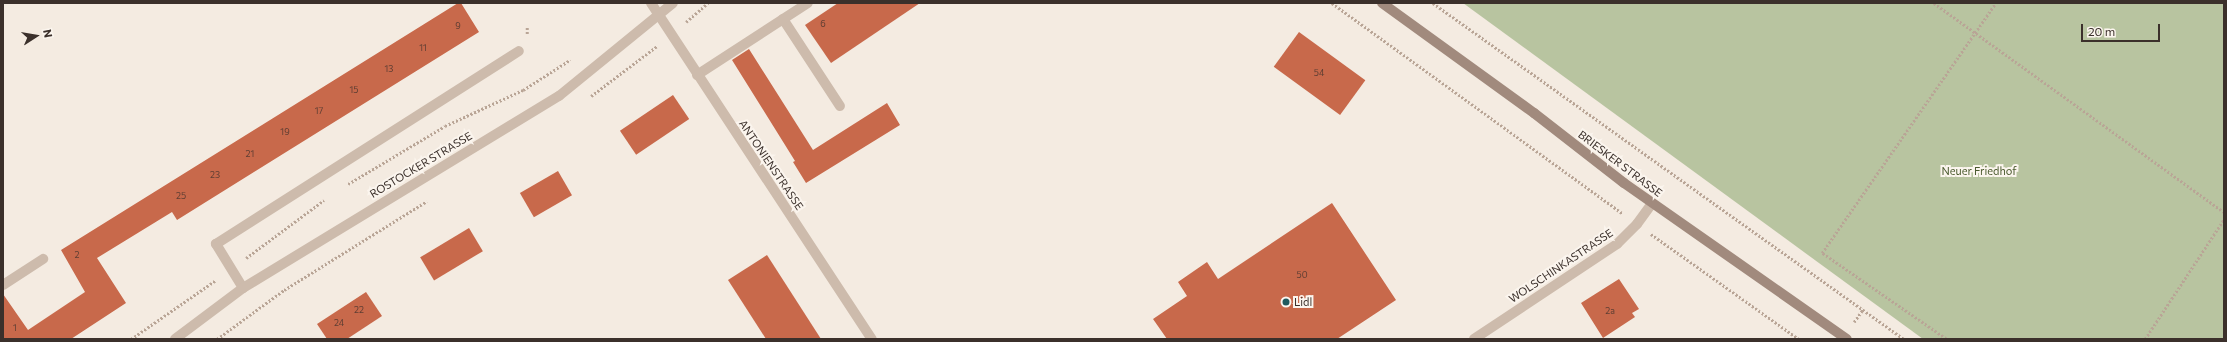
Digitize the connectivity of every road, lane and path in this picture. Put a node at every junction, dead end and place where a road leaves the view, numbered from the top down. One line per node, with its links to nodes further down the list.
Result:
1 (651, 3): 9 (street, ANTONIENSTRASSE)
2 (673, 3): 9 (street, ROSTOCKER STRASSE)
3 (808, 3): 10 (street)
4 (1332, 3): 21 (path)
5 (1382, 3): 18 (main road, BRIESKER STRASSE)
6 (1434, 3): 32 (path)
7 (1934, 3): 11 (path)
8 (1996, 3): 11 (path)
9 (660, 16): 14 (street, ANTONIENSTRASSE); 25 (street, ROSTOCKER STRASSE)
10 (783, 19): 14 (street); 15 (street)
11 (1976, 33): 19 (path); 33 (path)
12 (518, 51): 23 (street)
13 (577, 55): 16 (path)
14 (697, 75): 28 (street, ANTONIENSTRASSE)
15 (840, 106)
16 (343, 188)
17 (329, 196): 23 (path)
18 (1652, 203): 21 (street, WOLSCHINKASTRASSE); 31 (main road, BRIESKER STRASSE)
19 (2224, 212)
20 (2224, 219): 34 (path)
21 (1637, 224): 29 (street, WOLSCHINKASTRASSE); 30 (path)
22 (43, 259): 24 (street)
23 (231, 269): 25 (street); 26 (path)
24 (3, 285)
25 (243, 288): 27 (street, ROSTOCKER STRASSE)
26 (131, 339)
27 (175, 339)
28 (872, 339)
29 (1474, 339)
30 (1799, 339)
31 (1847, 339)
32 (1904, 339)
33 (1946, 339)
34 (2145, 339)

